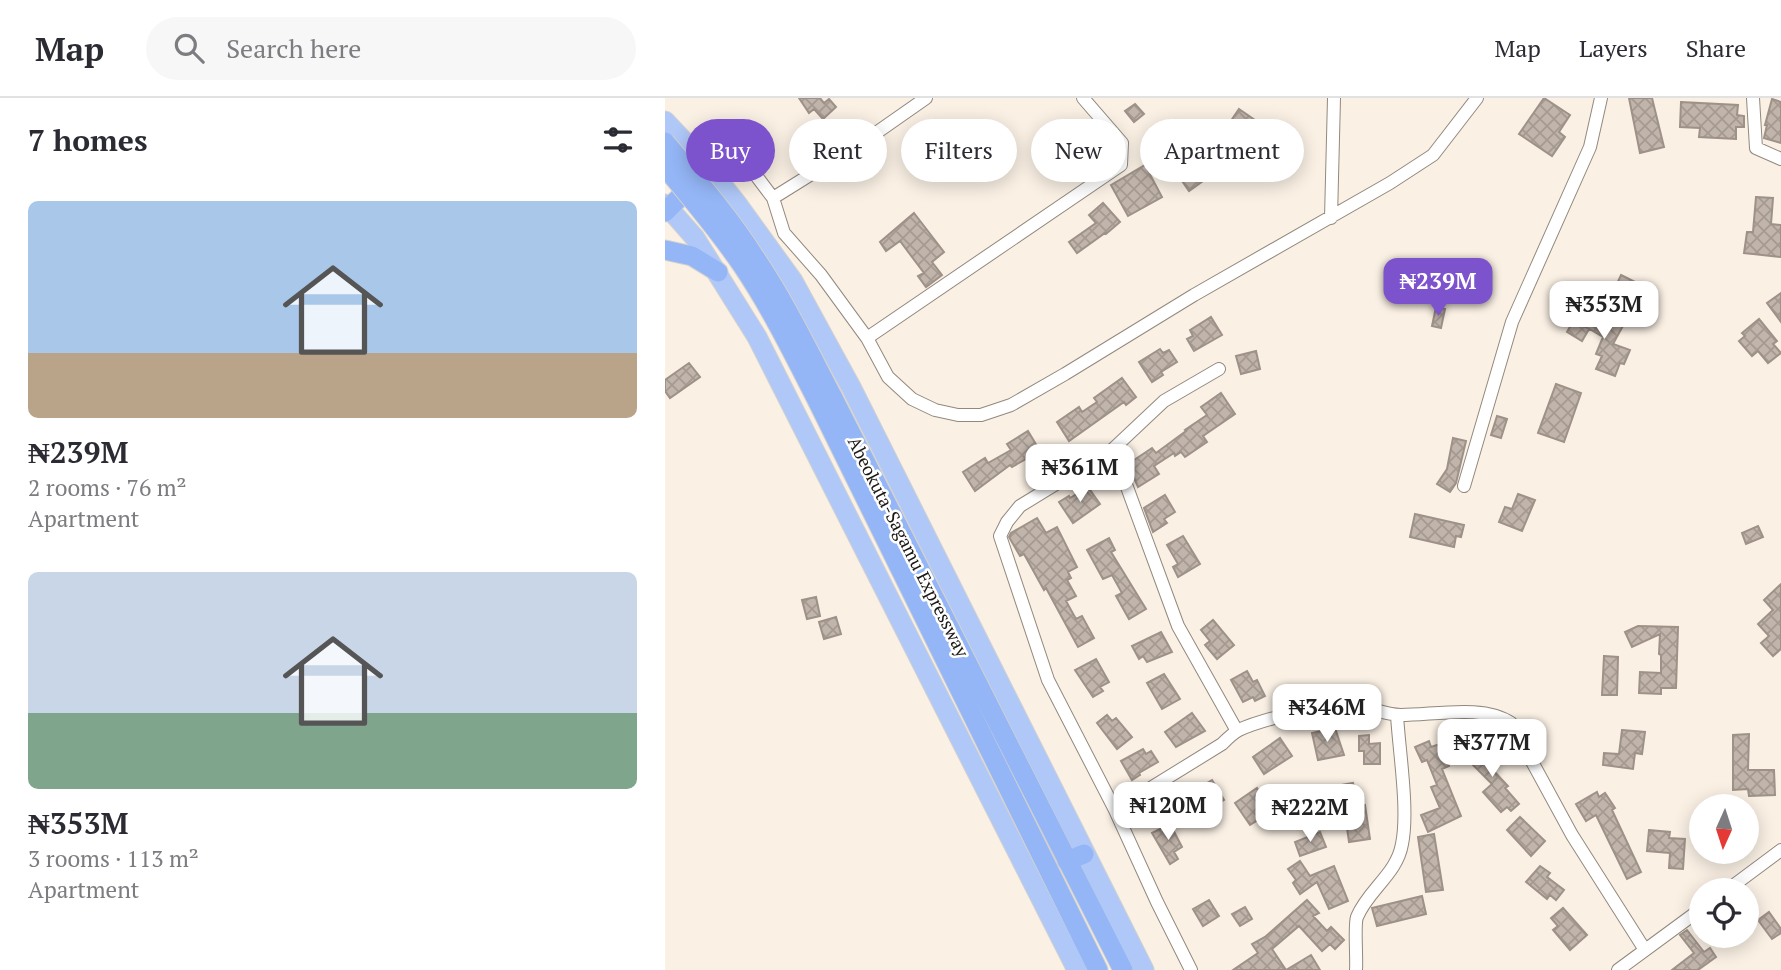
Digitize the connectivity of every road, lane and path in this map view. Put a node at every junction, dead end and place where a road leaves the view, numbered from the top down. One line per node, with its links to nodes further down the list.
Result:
1 (926, 98): 17 (street)
2 (1083, 98): 22 (street)
3 (1333, 98): 19 (street)
4 (1477, 98): 19 (street)
5 (1601, 98): 26 (street)
6 (1753, 98): 10 (street)
7 (665, 121): 9 (main road)
8 (665, 142): 24 (highway, Abeokuta-Sagamu Expressway, bridge)
9 (686, 144)
10 (1781, 159)
11 (686, 161): 13 (highway)
12 (665, 167): 24 (highway, Abeokuta-Sagamu Expressway, bridge)
13 (665, 181)
14 (694, 182): 18 (highway)
15 (720, 182): 31 (main road)
16 (761, 182): 17 (street)
17 (773, 198): 22 (street)
18 (666, 208): 21 (main road)
19 (1331, 218): 22 (street)
20 (665, 250): 21 (highway)
21 (718, 272): 32 (main road)
22 (867, 338)
23 (1219, 369): 25 (street)
24 (825, 399): 31 (highway, Abeokuta-Sagamu Expressway); 32 (highway, Abeokuta-Sagamu Expressway)
25 (1113, 449): 28 (street); 29 (street)
26 (1464, 486)
27 (1397, 715): 28 (street); 35 (street); 41 (street)
28 (1237, 730): 29 (street)
29 (1115, 810): 40 (street)
30 (1781, 850): 33 (street)
31 (1076, 857): 38 (highway, Abeokuta-Sagamu Expressway); 39 (main road)
32 (1040, 875): 36 (main road); 37 (highway, Abeokuta-Sagamu Expressway)
33 (1743, 878)
34 (1689, 918): 35 (street)
35 (1645, 950): 42 (street)
36 (1077, 970)
37 (1098, 970)
38 (1123, 970)
39 (1143, 970)
40 (1191, 970)
41 (1356, 970)
42 (1618, 970)

